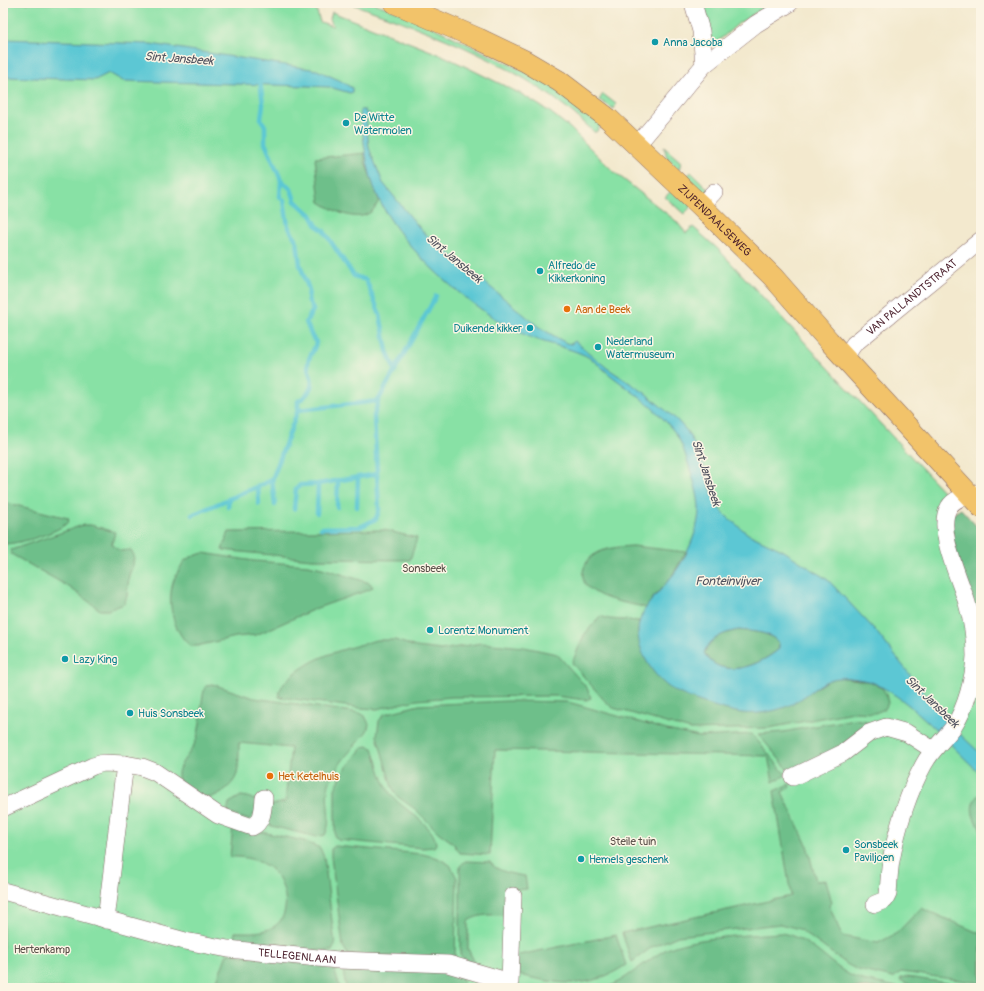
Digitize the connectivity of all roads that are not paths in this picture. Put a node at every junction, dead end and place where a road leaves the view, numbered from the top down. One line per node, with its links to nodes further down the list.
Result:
1 (394, 3): 5 (main road, ZIJPENDAALSEWEG)
2 (694, 3): 4 (street)
3 (790, 3): 4 (street)
4 (704, 65): 5 (street)
5 (637, 144): 7 (main road, ZIJPENDAALSEWEG)
6 (981, 240): 7 (street, VAN PALLANDTSTRAAT)
7 (845, 358): 8 (main road, ZIJPENDAALSEWEG)
8 (977, 498): 9 (street)
9 (943, 738): 11 (street); 16 (street)
10 (125, 764): 12 (street); 13 (street); 17 (street)
11 (793, 776)
12 (264, 798)
13 (3, 808)
14 (3, 891): 17 (street, TELLEGENLAAN)
15 (513, 896): 17 (street, TELLEGENLAAN)
16 (875, 904)
17 (106, 920)

